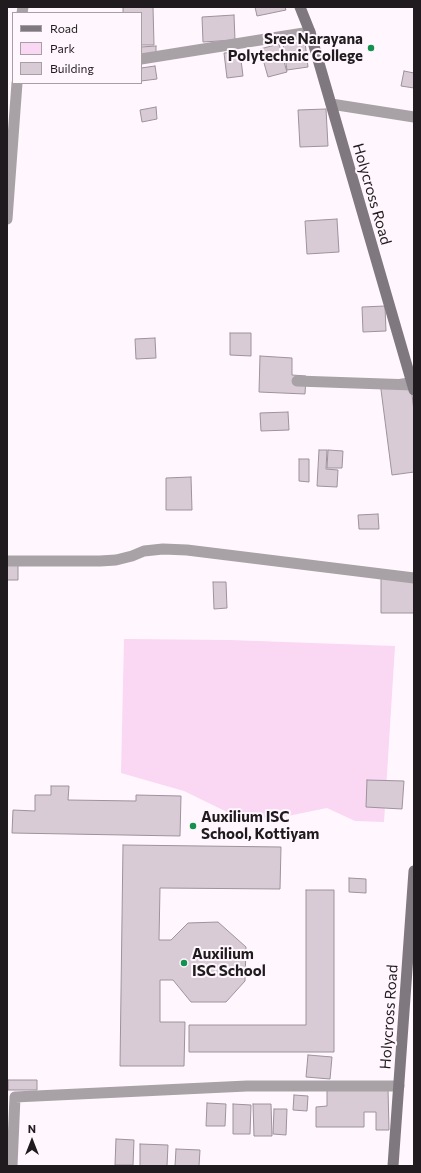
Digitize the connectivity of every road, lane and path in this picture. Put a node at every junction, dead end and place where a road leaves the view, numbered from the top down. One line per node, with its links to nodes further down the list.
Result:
1 (300, 7): 2 (main road, Holycross Road)
2 (310, 32): 3 (street); 5 (main road, Holycross Road)
3 (142, 59)
4 (17, 84): 7 (street)
5 (331, 104): 6 (street); 9 (main road, Holycross Road)
6 (414, 117)
7 (7, 220)
8 (297, 381): 9 (street)
9 (413, 387)
10 (7, 561): 11 (street)
11 (414, 578)
12 (414, 871): 13 (main road, Holycross Road)
13 (399, 1086): 14 (street); 15 (main road, Holycross Road)
14 (12, 1166)
15 (393, 1166)

